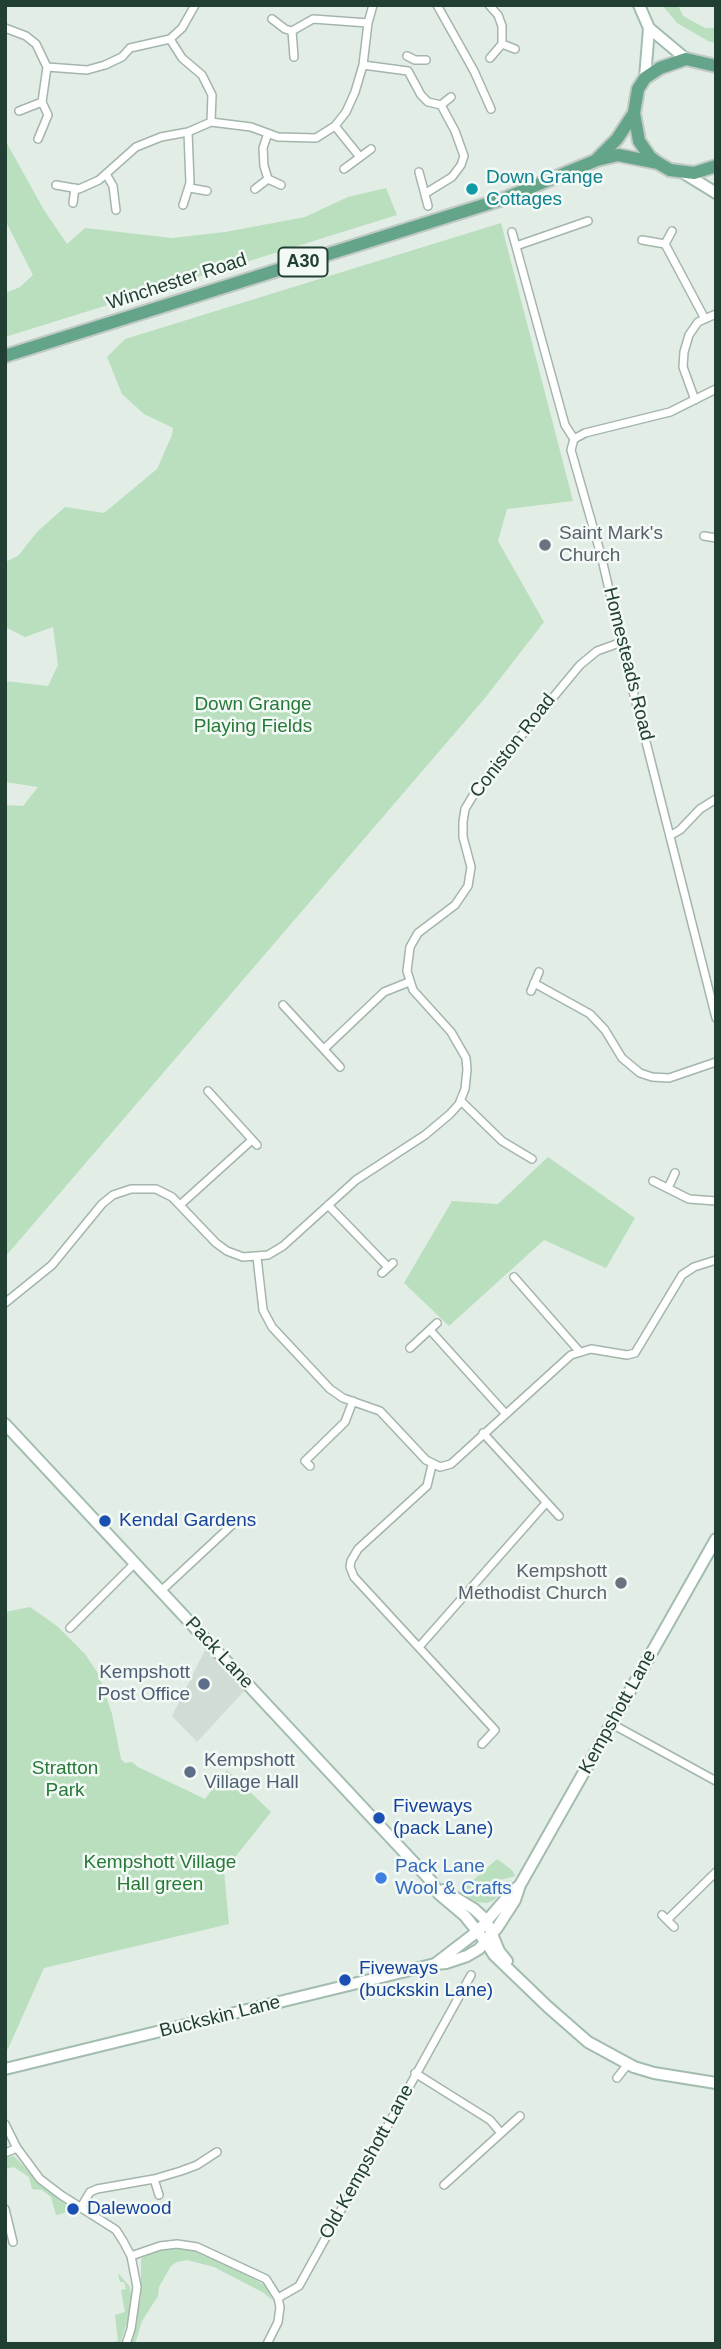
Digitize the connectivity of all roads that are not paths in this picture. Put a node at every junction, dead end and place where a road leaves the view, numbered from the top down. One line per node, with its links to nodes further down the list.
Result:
1 (195, 5): 11 (street)
2 (373, 5): 7 (street)
3 (437, 5): 26 (street)
4 (489, 5): 12 (street)
5 (639, 5): 9 (street)
6 (272, 19): 10 (street)
7 (368, 23): 10 (street); 18 (street)
8 (5, 28): 20 (street)
9 (649, 28): 16 (street); 22 (street)
10 (292, 31): 14 (street)
11 (170, 39): 20 (street); 29 (street)
12 (502, 44): 13 (street); 15 (street)
13 (515, 49)
14 (294, 57)
15 (490, 58)
16 (686, 59): 19 (main road); 22 (main road)
17 (426, 60): 21 (street)
18 (363, 65): 21 (street); 30 (street)
19 (715, 65)
20 (47, 66): 24 (street)
21 (408, 71): 25 (street)
22 (645, 78): 28 (main road, A30)
23 (451, 97): 25 (street)
24 (42, 102): 27 (street); 33 (street)
25 (441, 106): 51 (street)
26 (491, 109)
27 (19, 111)
28 (634, 113): 36 (main road, Winchester Road / A30); 37 (main road)
29 (211, 122): 31 (street); 32 (street)
30 (335, 126): 32 (street); 35 (street)
31 (188, 132): 42 (street); 47 (street)
32 (268, 133): 43 (street)
33 (38, 139)
34 (371, 149): 35 (street)
35 (360, 157): 39 (street)
36 (597, 160): 37 (main road, Winchester Road / A30); 64 (main road, Winchester Road / A30)
37 (658, 163): 41 (main road, A30)
38 (716, 166): 41 (main road)
39 (344, 169)
40 (419, 172): 51 (street)
41 (681, 172): 50 (street)
42 (106, 174): 46 (street); 55 (street)
43 (268, 179): 45 (street); 48 (street)
44 (56, 185): 46 (street)
45 (281, 186)
46 (75, 188): 52 (street)
47 (190, 188): 49 (street); 53 (street)
48 (255, 189)
49 (207, 191)
50 (716, 193)
51 (426, 194): 54 (street)
52 (72, 203)
53 (183, 205)
54 (428, 206)
55 (116, 209)
56 (588, 221): 61 (street)
57 (671, 231): 60 (street)
58 (512, 232): 61 (street, Homesteads Road)
59 (642, 240): 60 (street)
60 (665, 244): 63 (street)
61 (516, 246): 67 (street, Homesteads Road)
62 (716, 314): 63 (street)
63 (705, 319): 66 (street)
64 (5, 356)
65 (716, 389): 66 (street)
66 (695, 400): 67 (street)
67 (574, 439): 70 (street, Homesteads Road)
68 (704, 536): 69 (street)
69 (716, 538)
70 (622, 642): 72 (street, Homesteads Road); 74 (street, Coniston Road)
71 (716, 799): 72 (street)
72 (671, 835): 78 (street, Homesteads Road)
73 (539, 972): 75 (street)
74 (409, 982): 79 (street); 83 (street)
75 (534, 983): 76 (street); 80 (street)
76 (530, 991)
77 (283, 1005): 79 (street)
78 (716, 1018)
79 (324, 1048): 81 (street)
80 (716, 1062)
81 (340, 1067)
82 (208, 1091): 89 (street)
83 (461, 1101): 84 (street); 90 (street)
84 (529, 1146)
85 (675, 1173): 87 (street)
86 (653, 1181): 87 (street)
87 (667, 1188): 88 (street)
88 (716, 1201)
89 (180, 1205): 91 (street); 95 (street)
90 (328, 1205): 91 (street); 93 (street)
91 (257, 1257): 100 (street)
92 (716, 1260): 99 (street)
93 (387, 1268)
94 (514, 1277): 99 (street)
95 (5, 1303)
96 (437, 1323): 97 (street)
97 (430, 1330): 98 (street); 101 (street)
98 (410, 1348)
99 (579, 1351): 101 (street)
100 (353, 1402): 104 (street); 105 (street)
101 (505, 1413): 103 (street)
102 (5, 1424): 110 (street, Pack Lane)
103 (483, 1433): 104 (street); 106 (street)
104 (432, 1465): 113 (street)
105 (310, 1466)
106 (546, 1503): 107 (street); 113 (street)
107 (559, 1516)
108 (234, 1523): 111 (street)
109 (716, 1539): 114 (street, Kempshott Lane)
110 (135, 1563): 111 (street, Pack Lane); 112 (street)
111 (161, 1591): 118 (street, Pack Lane)
112 (69, 1628)
113 (418, 1647): 115 (street)
114 (612, 1724): 116 (street); 119 (street, Kempshott Lane)
115 (482, 1744)
116 (716, 1781)
117 (716, 1872): 121 (street)
118 (432, 1882): 120 (street, Pack Lane); 122 (street, Pack Lane)
119 (520, 1885): 120 (street, Kempshott Lane); 123 (street, Kempshott Lane)
120 (486, 1920): 122 (street, Buckskin Lane); 123 (street, Pack Lane)
121 (668, 1920)
122 (478, 1931): 123 (street, Pack Lane); 124 (street, Buckskin Lane)
123 (490, 1937): 124 (street, Buckskin Lane); 126 (street, Pack Lane)
124 (435, 1964): 127 (street, Buckskin Lane)
125 (471, 1975): 128 (street, Old Kempshott Lane)
126 (628, 2064): 129 (street); 130 (street, Pack Lane)
127 (5, 2069)
128 (415, 2073): 133 (street); 144 (street, Old Kempshott Lane)
129 (617, 2078)
130 (716, 2083)
131 (520, 2116): 133 (street)
132 (5, 2124): 134 (street)
133 (501, 2133): 138 (street)
134 (17, 2148): 135 (street); 140 (street)
135 (5, 2152)
136 (217, 2152): 137 (street)
137 (154, 2179): 139 (street); 140 (street)
138 (444, 2185)
139 (159, 2195)
140 (81, 2207): 143 (street)
141 (5, 2209): 142 (street)
142 (13, 2242)
143 (131, 2256): 144 (street); 145 (street)
144 (278, 2298): 146 (street)
145 (126, 2344)
146 (267, 2344)

